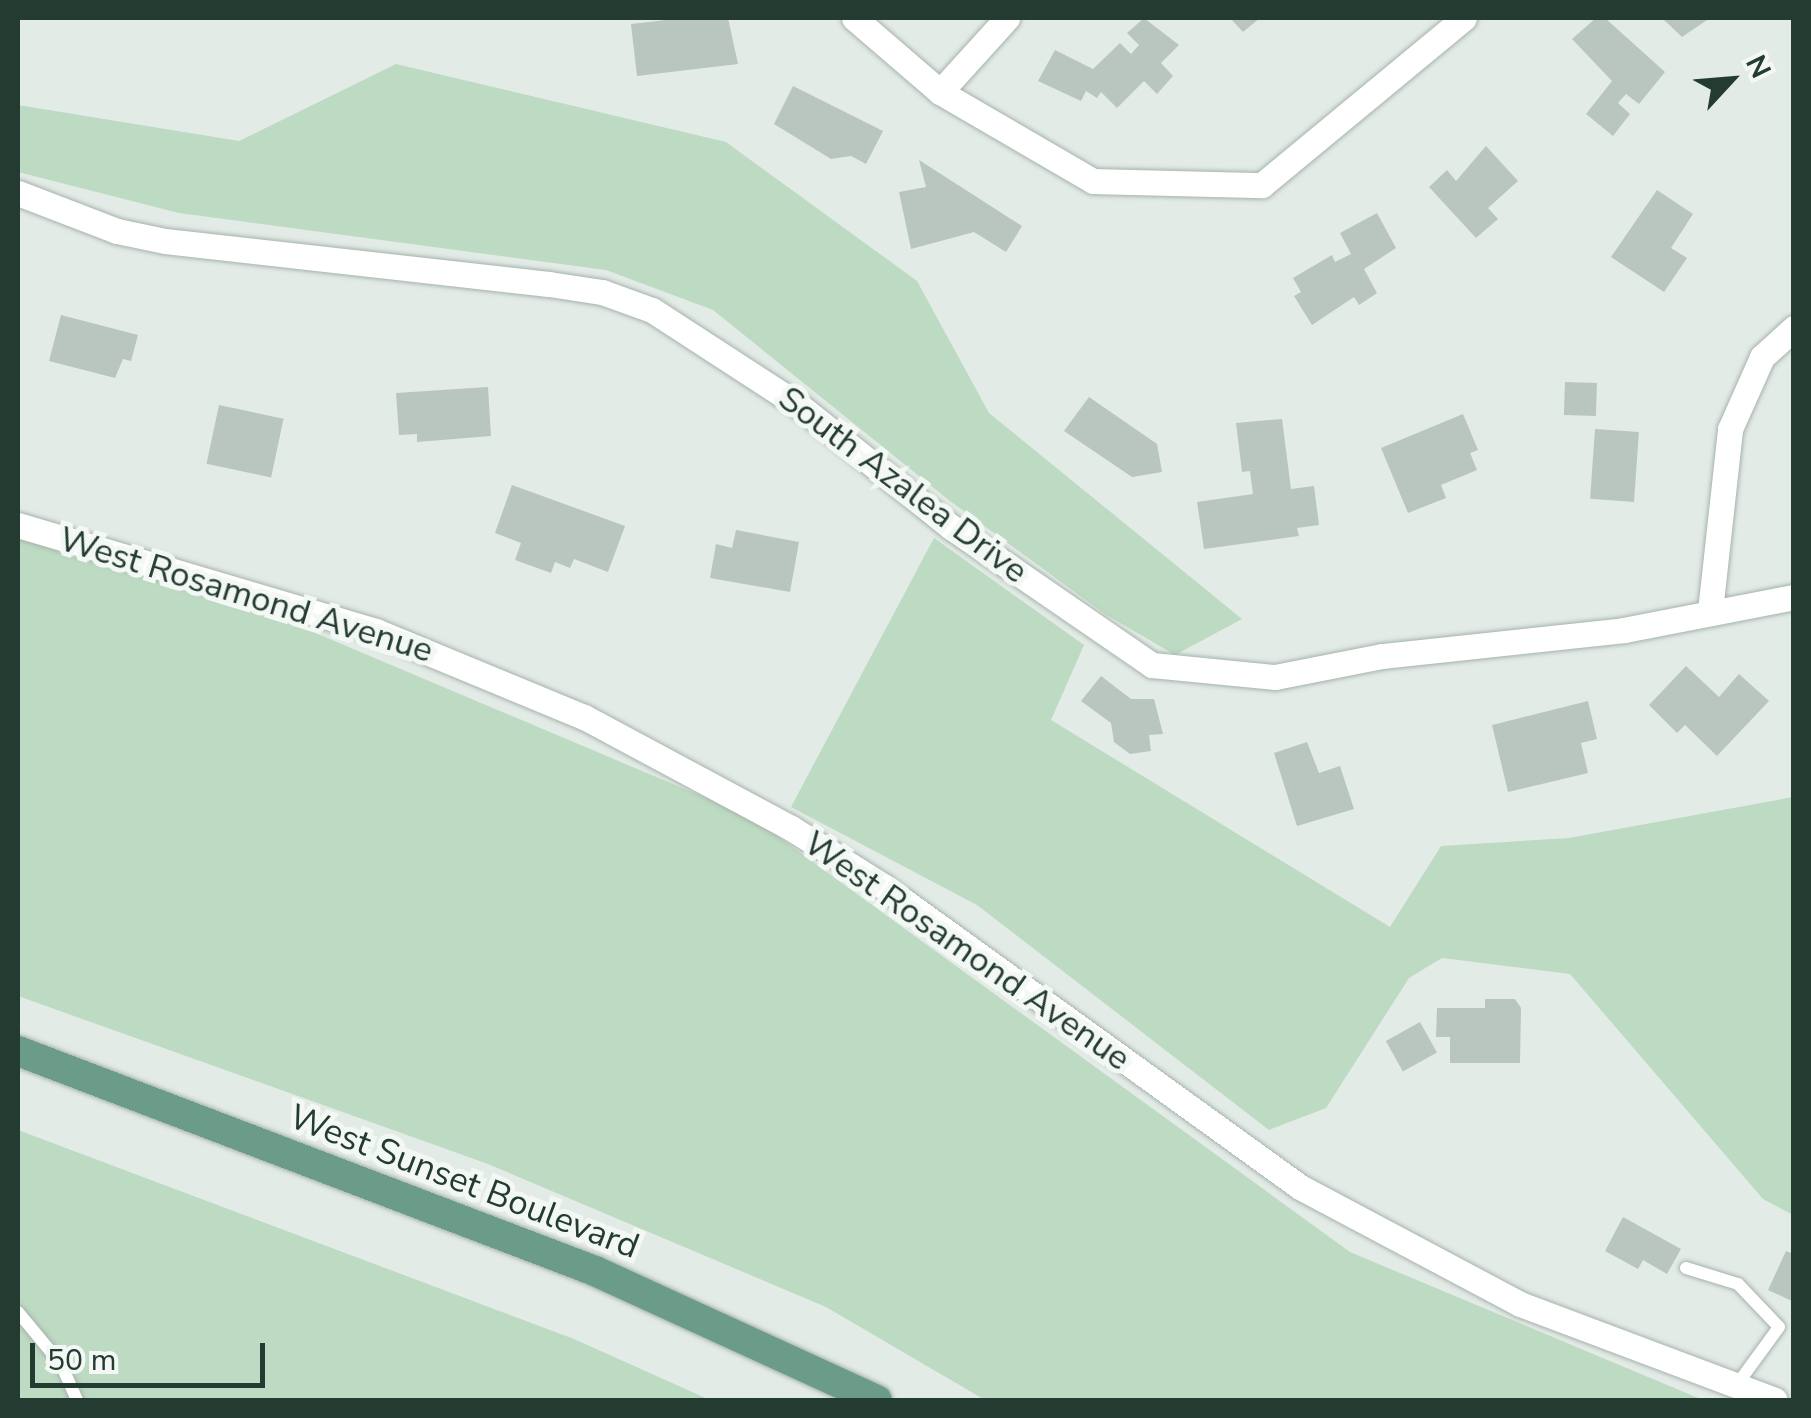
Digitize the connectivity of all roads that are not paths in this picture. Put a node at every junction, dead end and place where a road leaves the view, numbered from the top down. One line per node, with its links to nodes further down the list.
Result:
1 (854, 18): 4 (street)
2 (1007, 18): 4 (street)
3 (1464, 18): 4 (street)
4 (940, 92)
5 (18, 194): 9 (street, South Azalea Drive)
6 (1794, 328): 9 (street)
7 (18, 525): 13 (street, West Rosamond Avenue)
8 (1794, 597): 9 (street, South Azalea Drive)
9 (1710, 610)
10 (18, 1052): 15 (main road, West Sunset Boulevard)
11 (1686, 1268): 13 (lane)
12 (18, 1312): 14 (lane)
13 (1736, 1386): 16 (street, West Rosamond Avenue)
14 (77, 1400)
15 (876, 1400)
16 (1775, 1400)

